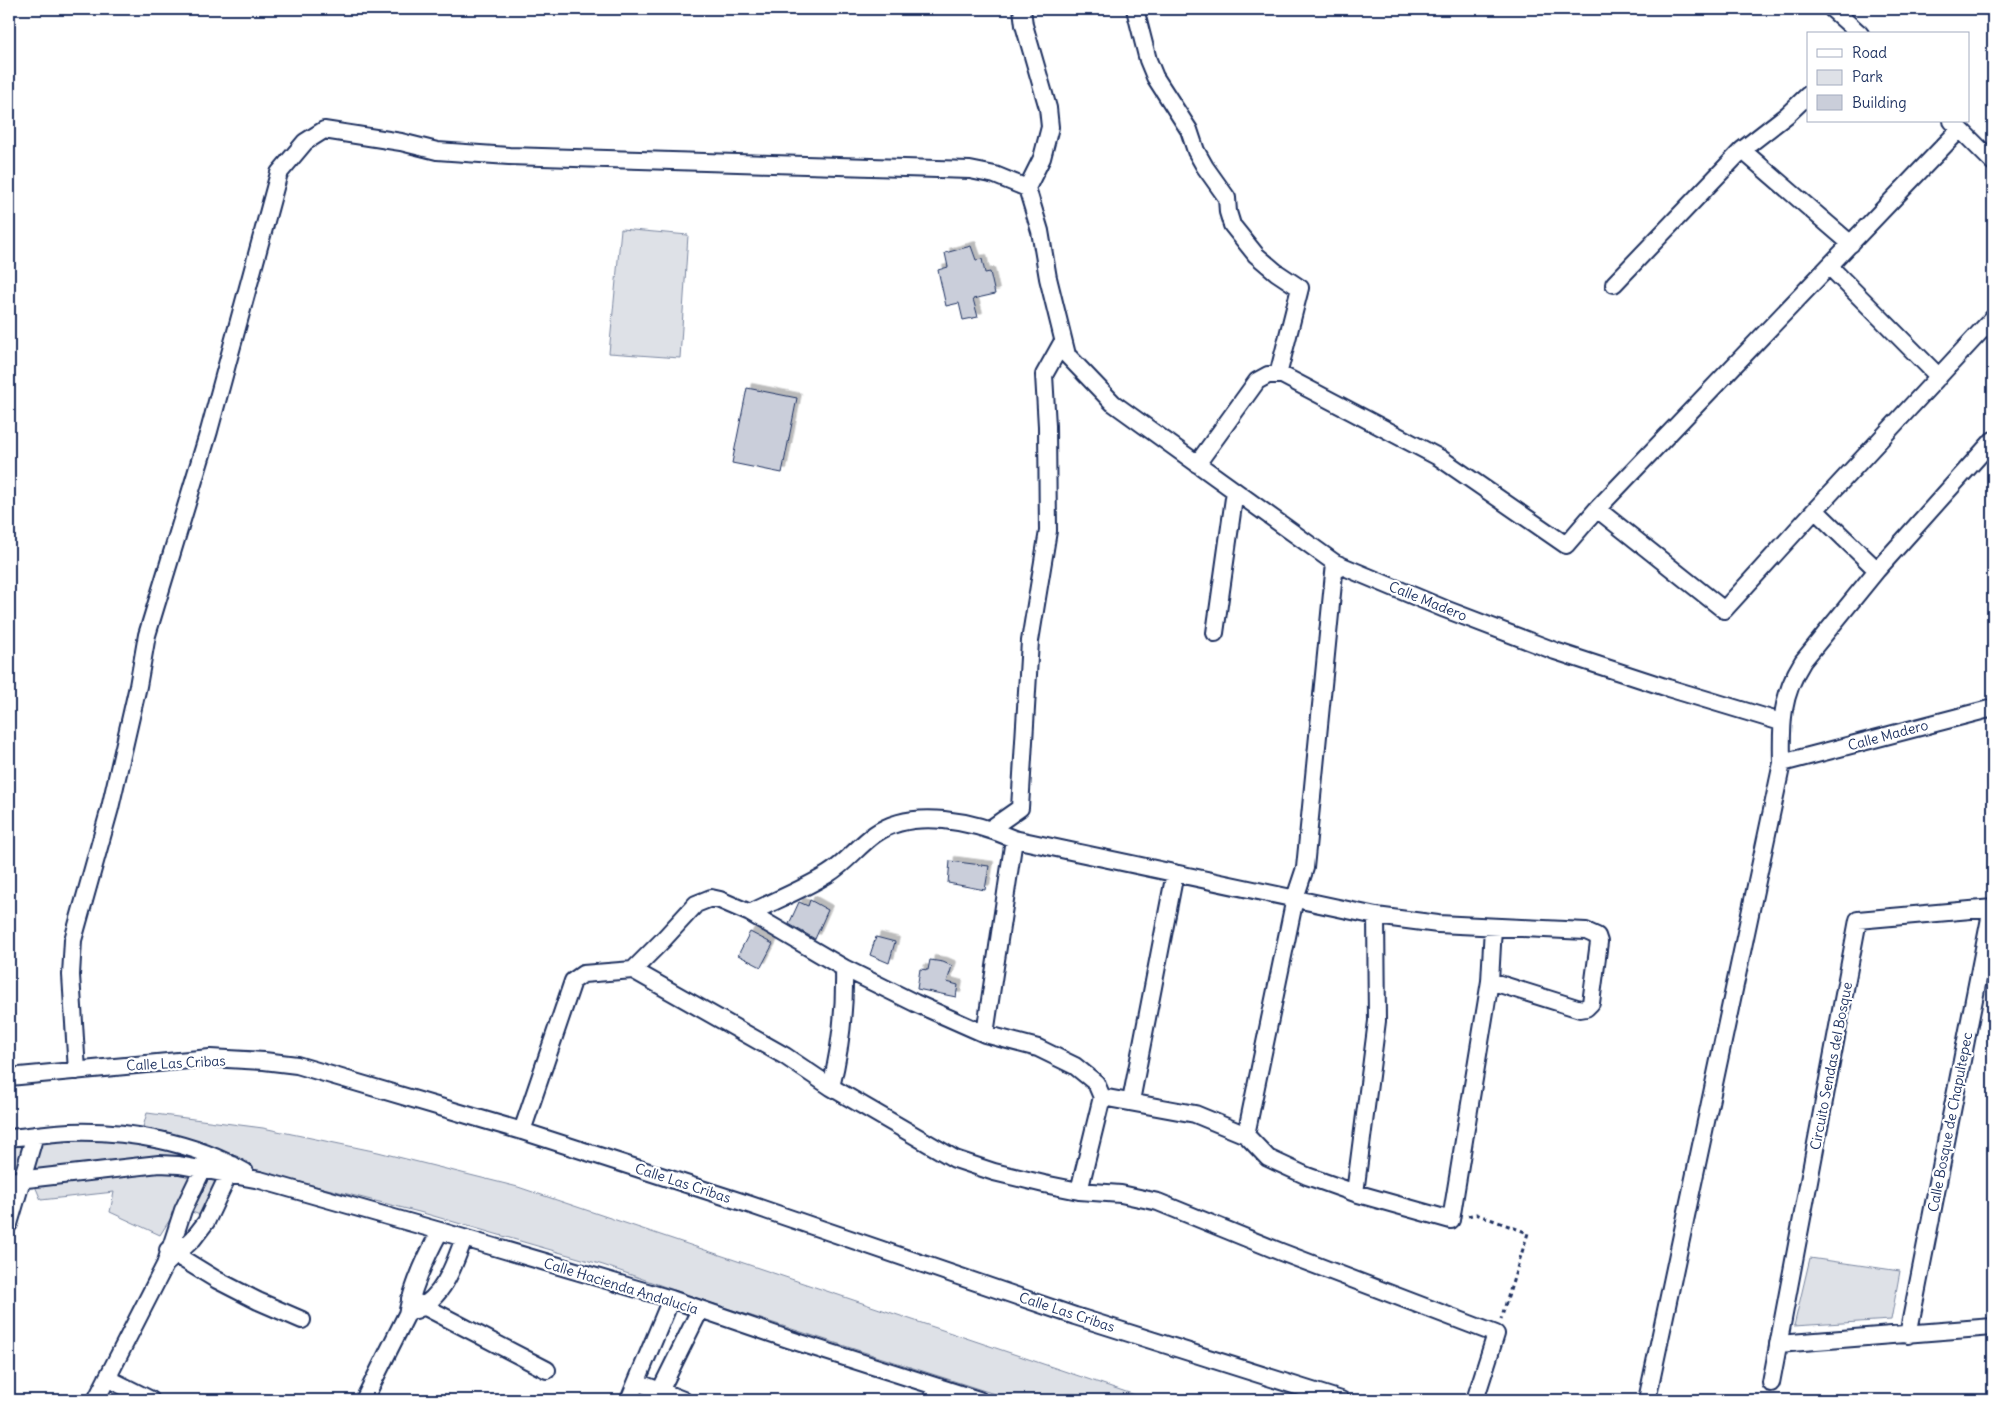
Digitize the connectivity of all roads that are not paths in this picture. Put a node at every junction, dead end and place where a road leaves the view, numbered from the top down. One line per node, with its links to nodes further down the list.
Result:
1 (1022, 9): 9 (street)
2 (1135, 9): 15 (street)
3 (1832, 9): 4 (street)
4 (1858, 32)
5 (1807, 96): 7 (street)
6 (1956, 125): 8 (street); 10 (street)
7 (1742, 150): 10 (street); 12 (street)
8 (1993, 162)
9 (1027, 188): 14 (street, Calle Madero); 40 (street)
10 (1851, 244): 11 (street)
11 (1830, 266): 16 (street); 20 (street)
12 (1614, 284)
13 (1993, 318): 16 (street)
14 (1063, 341): 18 (street, Calle Madero); 28 (street)
15 (1278, 375): 18 (street); 20 (street)
16 (1939, 377): 21 (street)
17 (1993, 440): 23 (street)
18 (1197, 464): 19 (street, Calle Madero)
19 (1235, 491): 22 (street, Calle Madero); 24 (street)
20 (1598, 508): 21 (street)
21 (1815, 510): 23 (street)
22 (1335, 563): 26 (street, Calle Madero); 31 (street)
23 (1877, 570): 26 (street)
24 (1215, 633)
25 (1993, 708): 27 (street, Calle Madero)
26 (1781, 722): 27 (street)
27 (1782, 763): 86 (street)
28 (990, 828): 29 (street); 33 (street)
29 (1014, 838): 30 (street); 39 (street)
30 (1175, 873): 31 (street); 44 (street)
31 (1295, 898): 34 (street); 46 (street)
32 (1993, 908): 69 (street, Calle Bosque de Chapultepec); 70 (street, Circuito Sendas del Bosque)
33 (750, 913): 36 (street); 37 (street)
34 (1376, 916): 35 (street); 55 (street)
35 (1492, 927): 38 (street); 38 (street)
36 (844, 968): 39 (street); 42 (street)
37 (634, 970): 42 (street); 45 (street)
38 (1490, 981): 55 (street)
39 (985, 1034): 43 (street)
40 (77, 1070): 41 (street, Calle Las Cribas); 45 (street, Calle Las Cribas)
41 (9, 1077)
42 (832, 1087): 54 (street)
43 (1102, 1097): 44 (street); 54 (street)
44 (1131, 1101): 46 (street)
45 (522, 1131): 84 (street, Calle Las Cribas)
46 (1246, 1134): 55 (street)
47 (35, 1135): 48 (street); 49 (street); 53 (street)
48 (9, 1138)
49 (146, 1138): 50 (street); 51 (street)
50 (205, 1162): 51 (street); 52 (street, Calle Hacienda Andalucía); 56 (street)
51 (142, 1164): 53 (street)
52 (230, 1169): 57 (street); 59 (street, Calle Hacienda Andalucía)
53 (16, 1181): 58 (street)
54 (1079, 1190): 85 (street)
55 (1355, 1192)
56 (183, 1210): 57 (street); 61 (street)
57 (206, 1222): 61 (street)
58 (9, 1224)
59 (440, 1231): 60 (street, Calle Hacienda Andalucía); 62 (street)
60 (464, 1238): 63 (street); 64 (street, Calle Hacienda Andalucía)
61 (170, 1257): 67 (street); 72 (street)
62 (419, 1278): 63 (street); 65 (street)
63 (440, 1289): 65 (street)
64 (671, 1299): 66 (street, Calle Hacienda Andalucía); 73 (street)
65 (414, 1307): 71 (street); 80 (street)
66 (700, 1310): 75 (street, Calle Hacienda Andalucía); 76 (street)
67 (302, 1320)
68 (1993, 1327): 69 (street)
69 (1908, 1335): 70 (street)
70 (1778, 1344): 74 (street, Circuito Sendas del Bosque)
71 (547, 1370)
72 (107, 1378): 78 (street); 79 (street)
73 (636, 1382): 76 (street); 81 (street)
74 (1771, 1383)
75 (935, 1393): 77 (street, Calle Hacienda Andalucía)
76 (656, 1396): 82 (street)
77 (961, 1397): 83 (street, Calle Hacienda Andalucía)
78 (96, 1400)
79 (151, 1400)
80 (364, 1400)
81 (629, 1400)
82 (683, 1400)
83 (979, 1400)
84 (1341, 1400)
85 (1474, 1400)
86 (1647, 1400)

